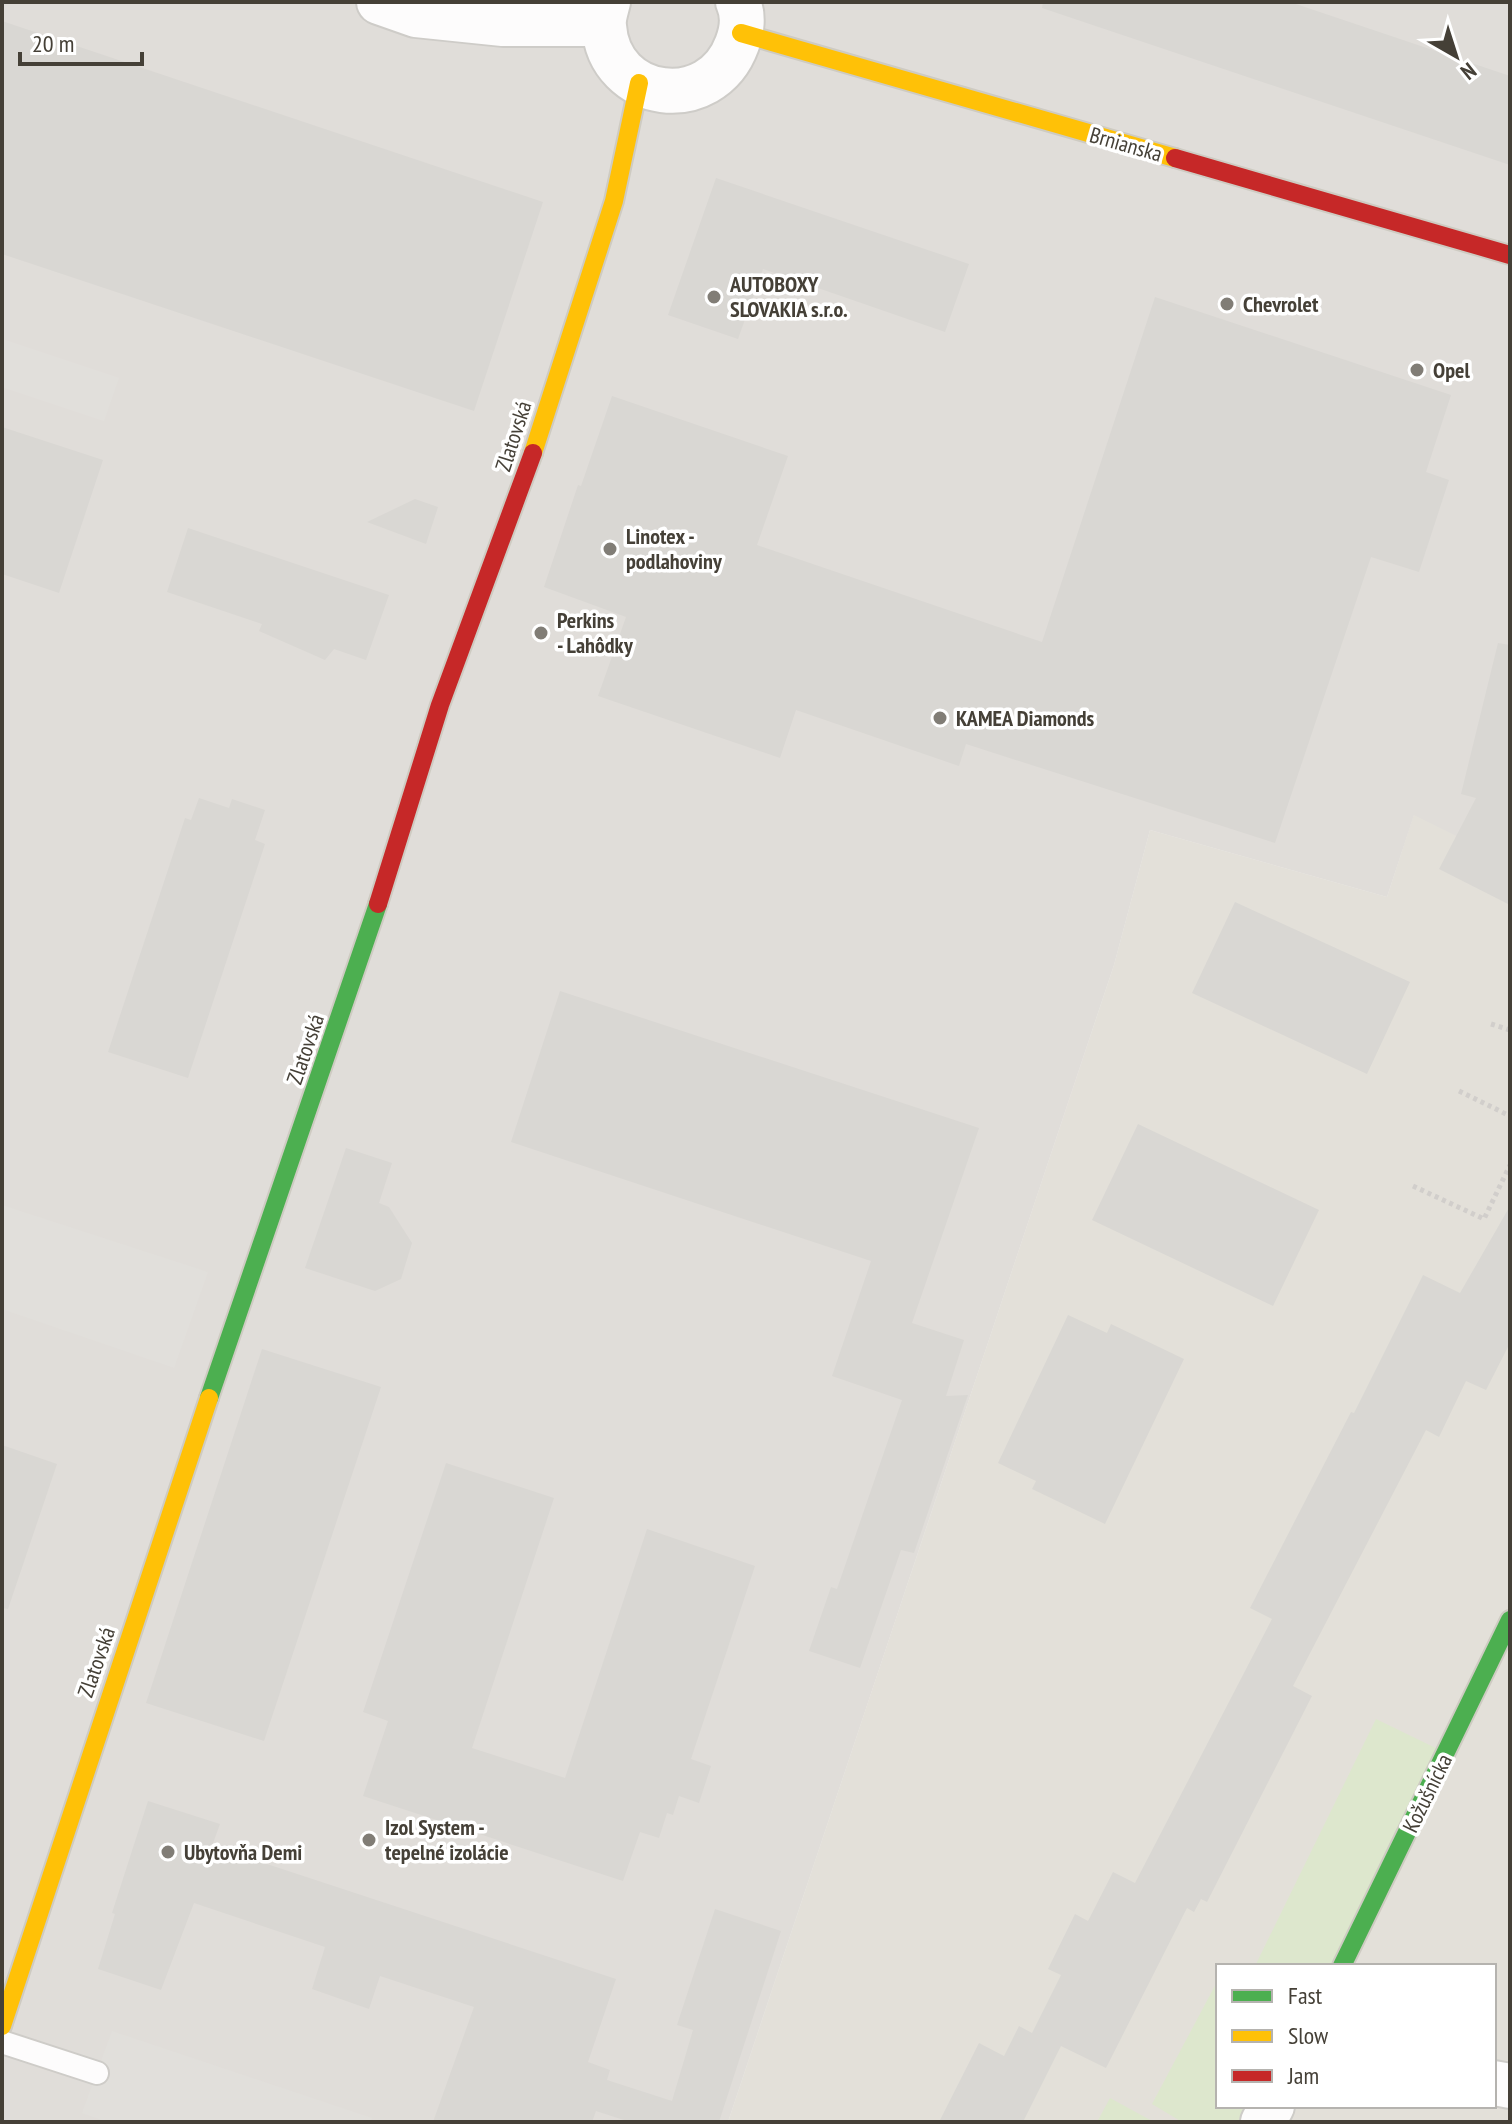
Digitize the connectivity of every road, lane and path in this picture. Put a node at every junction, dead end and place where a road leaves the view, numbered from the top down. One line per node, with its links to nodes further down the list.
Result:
1 (379, 2): 2 (street)
2 (605, 13): 4 (street)
3 (740, 18): 4 (street); 5 (street, Brnianska)
4 (639, 83): 14 (street, Zlatovská)
5 (1510, 255)
6 (1491, 1024): 7 (path)
7 (1510, 1030)
8 (1459, 1091): 9 (path)
9 (1510, 1116)
10 (1510, 1165): 11 (path)
11 (1413, 1186)
12 (1509, 1623): 13 (street, Kožušnícka)
13 (1343, 1964)
14 (2, 2026)
15 (2, 2042): 16 (lane)
16 (97, 2073)

